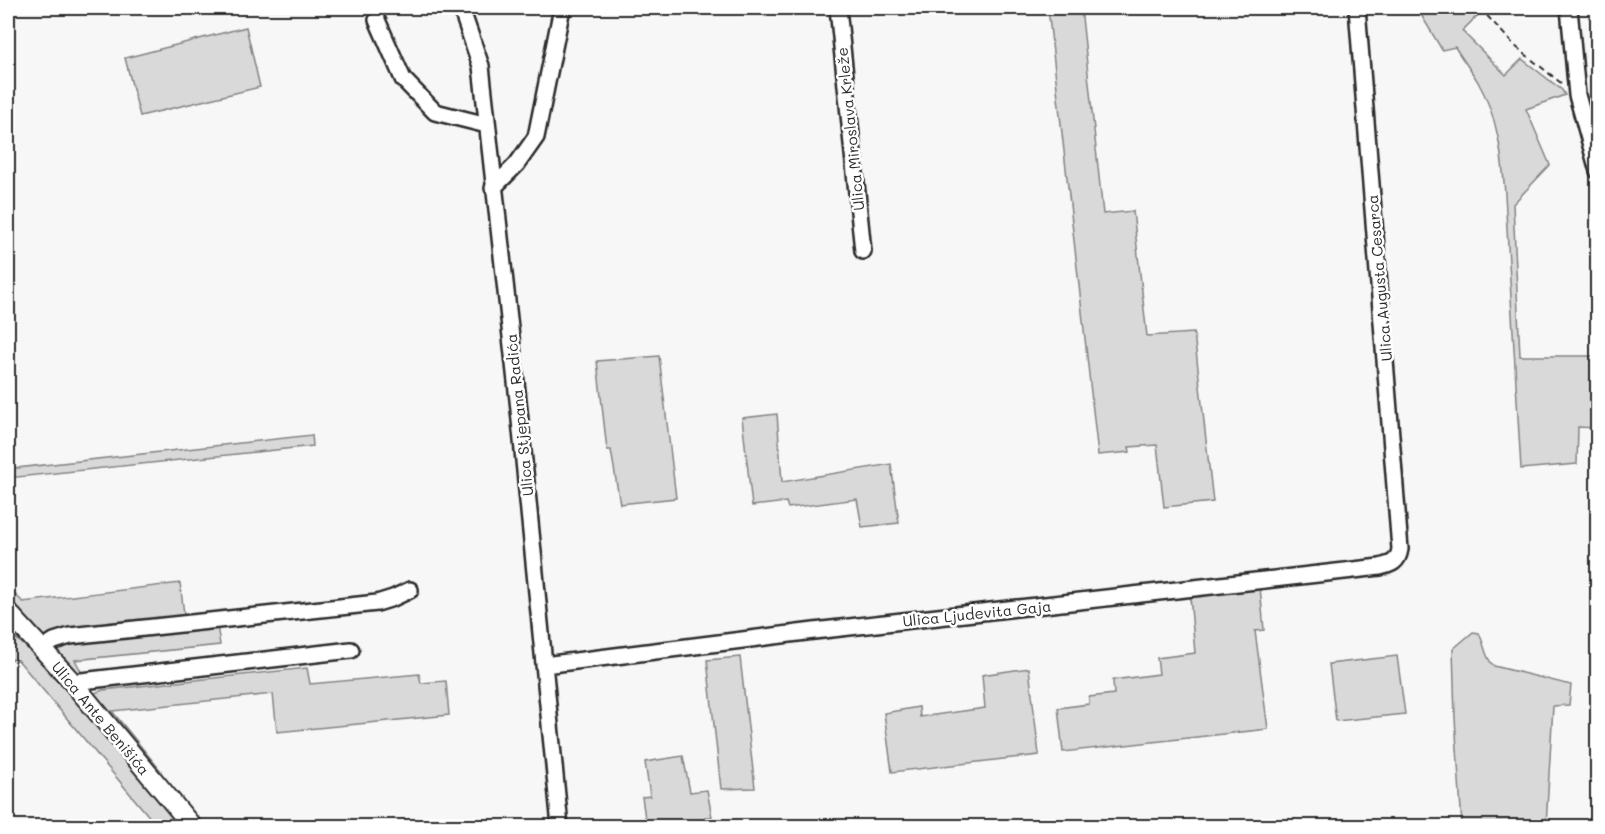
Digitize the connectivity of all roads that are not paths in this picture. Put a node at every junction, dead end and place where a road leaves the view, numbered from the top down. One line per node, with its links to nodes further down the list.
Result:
1 (461, 8): 7 (street, Ulica Stjepana Radića)
2 (562, 8): 9 (street)
3 (837, 8): 10 (street, Ulica Miroslava Krleže)
4 (1357, 8): 11 (street, Ulica Augusta Cesarca)
5 (1569, 8): 8 (street)
6 (377, 20): 7 (street)
7 (487, 125): 9 (street, Ulica Stjepana Radića)
8 (1598, 171)
9 (493, 188): 16 (street, Ulica Stjepana Radića)
10 (863, 251)
11 (1400, 549): 16 (street, Ulica Ljudevita Gaja)
12 (410, 590): 14 (street)
13 (8, 612): 14 (main road, Ulica Ante Benišića)
14 (42, 649): 17 (main road, Ulica Ante Benišića)
15 (351, 650): 17 (street)
16 (544, 665): 19 (street, Ulica Stjepana Radića)
17 (72, 682): 18 (main road, Ulica Ante Benišića)
18 (192, 826)
19 (560, 826)

